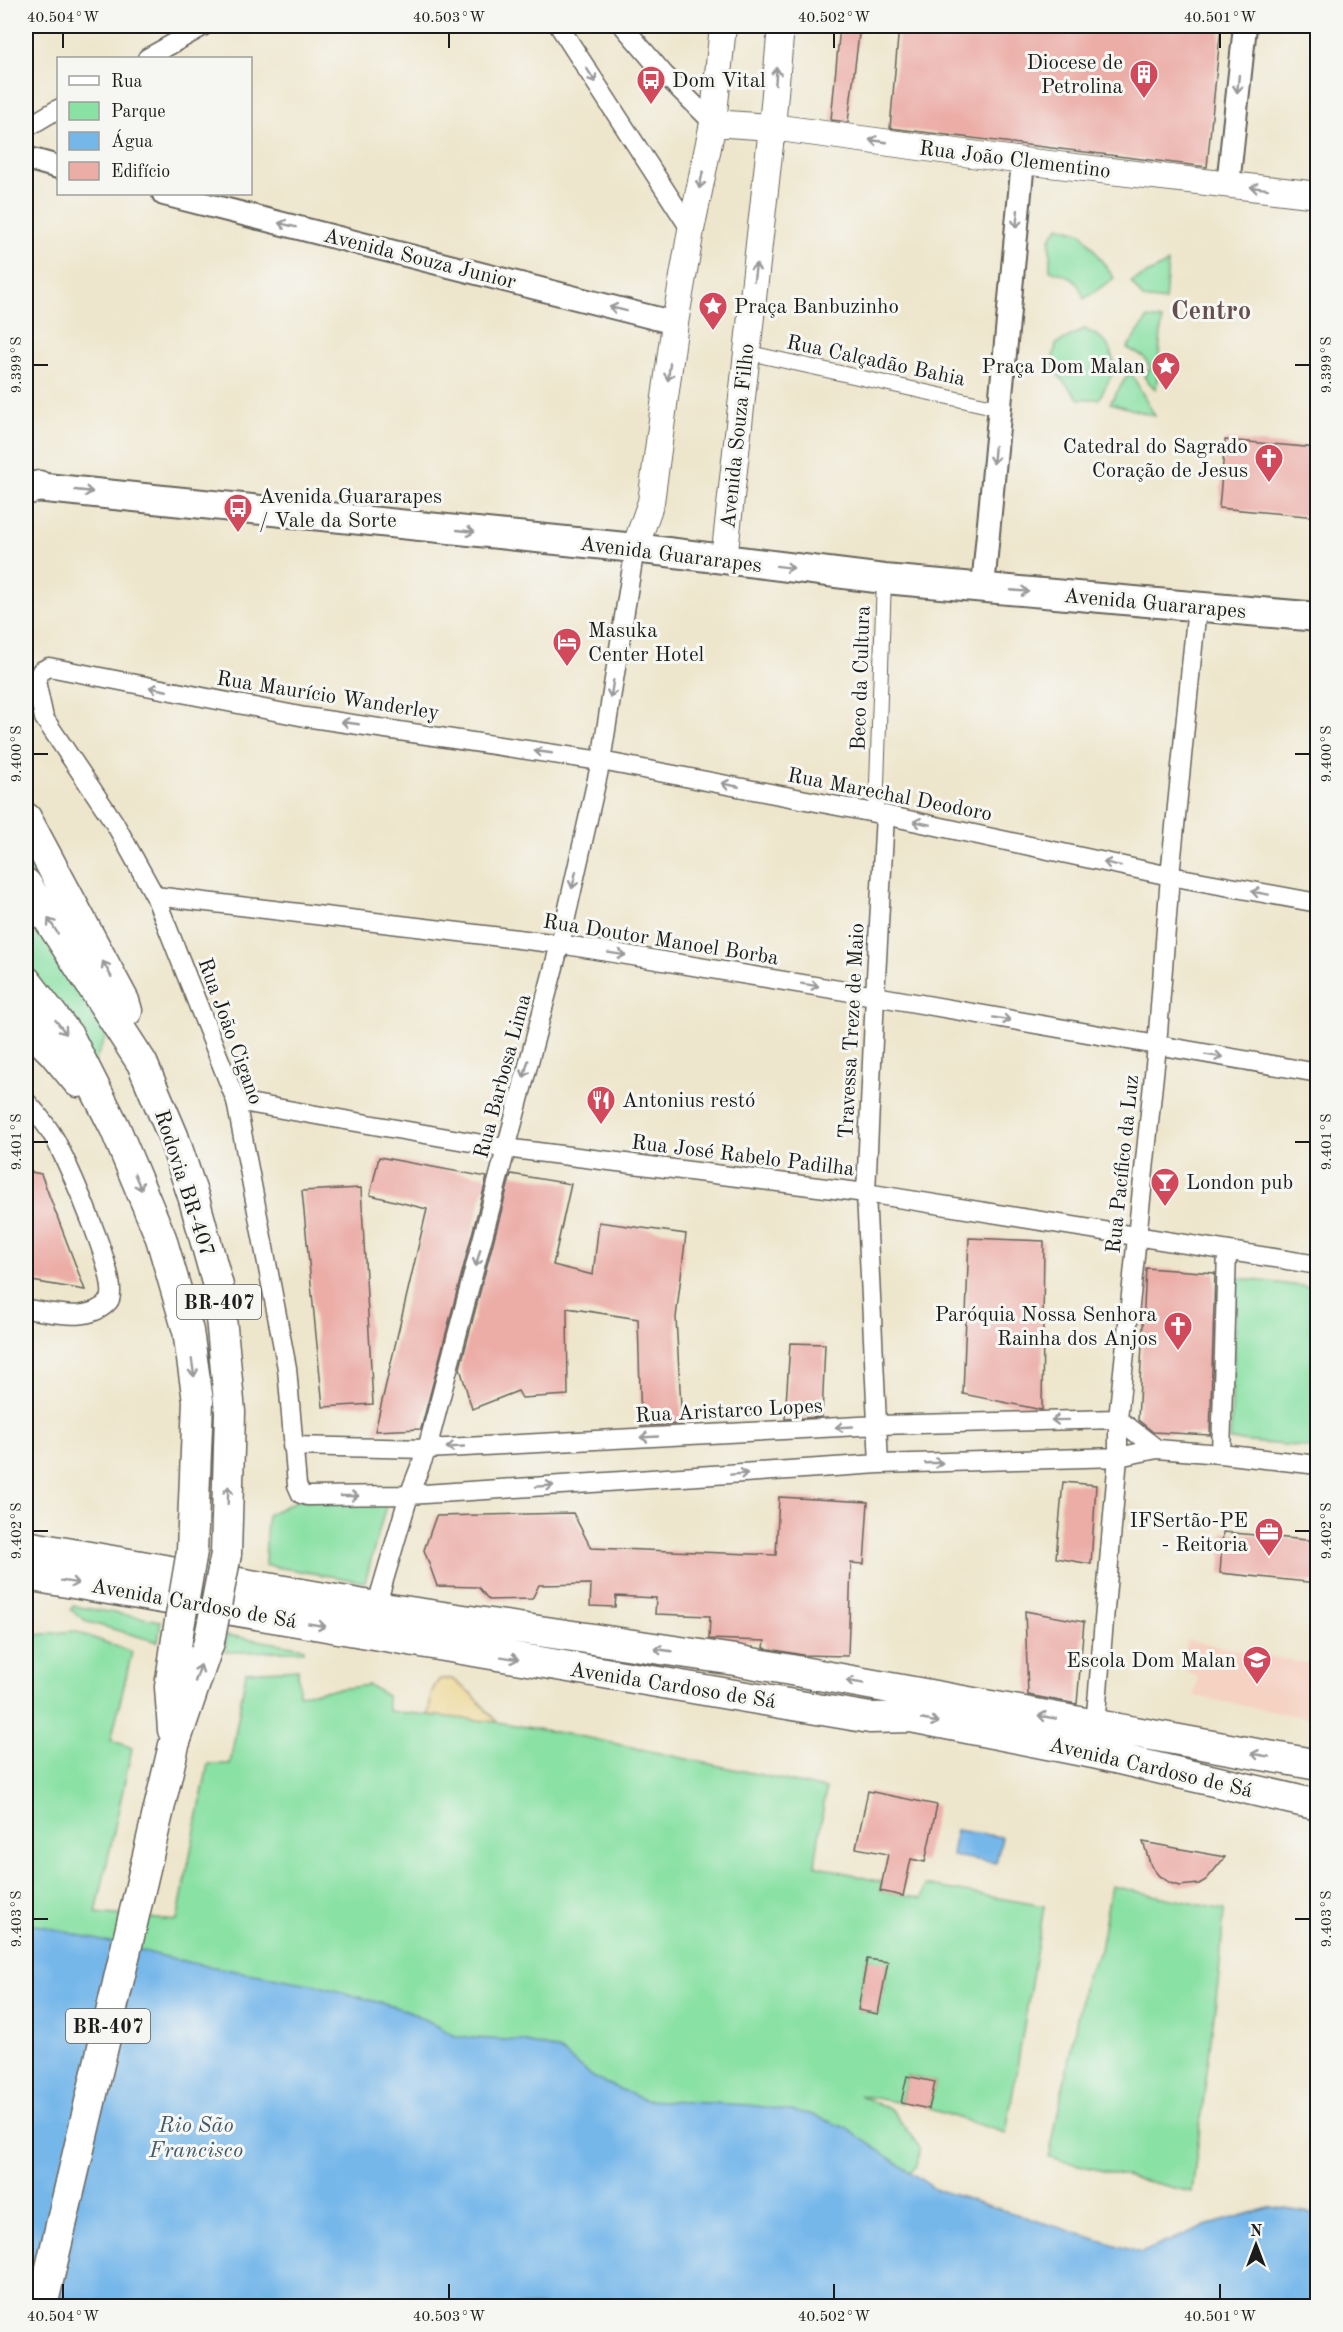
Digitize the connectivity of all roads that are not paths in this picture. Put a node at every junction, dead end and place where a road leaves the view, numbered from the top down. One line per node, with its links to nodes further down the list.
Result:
1 (204, 26): 7 (street)
2 (559, 26): 18 (street, one-way to 18)
3 (623, 26): 9 (street)
4 (723, 26): 9 (main road)
5 (781, 26): 10 (main road, Avenida Souza Filho, one-way to 5)
6 (1245, 26): 15 (street, one-way to 15)
7 (149, 57)
8 (57, 110): 11 (street)
9 (713, 123): 10 (main road, Rua João Clementino); 18 (main road, one-way to 18)
10 (772, 127): 13 (main road, Rua João Clementino, one-way to 10); 20 (main road, Avenida Souza Filho, one-way to 10)
11 (26, 128)
12 (26, 158): 14 (street)
13 (1023, 161): 15 (main road, Rua João Clementino); 21 (street, one-way to 21)
14 (57, 167)
15 (1227, 185): 17 (main road, Rua João Clementino, one-way to 15)
16 (168, 195): 19 (street, Avenida Souza Junior, one-way to 16)
17 (1317, 195)
18 (690, 230): 19 (main road)
19 (675, 323): 23 (main road, one-way to 23)
20 (745, 352): 21 (street, Rua Calçadão Bahia); 24 (main road, Avenida Souza Filho)
21 (998, 408): 26 (street, one-way to 26)
22 (29, 486): 23 (main road, Avenida Guararapes, one-way to 23)
23 (634, 548): 24 (main road, Avenida Guararapes); 30 (street, Rua Barbosa Lima, one-way to 30)
24 (724, 560): 25 (main road, Avenida Guararapes, one-way to 25)
25 (884, 579): 26 (main road, Avenida Guararapes); 31 (street, Beco da Cultura)
26 (982, 587): 27 (main road, Avenida Guararapes, one-way to 27)
27 (1197, 608): 28 (main road, Avenida Guararapes); 33 (street, Rua Pacífico da Luz)
28 (1317, 617)
29 (49, 667): 30 (street, Rua Maurício Wanderley, one-way to 29); 35 (street, Rua João Cigano)
30 (601, 760): 31 (street, Rua Marechal Deodoro, one-way to 30); 37 (street, Rua Barbosa Lima, one-way to 37)
31 (881, 814): 33 (street, Rua Marechal Deodoro, one-way to 31); 39 (street, Travessa Treze de Maio)
32 (26, 818): 42 (highway, one-way to 32)
33 (1170, 876): 36 (street, Rua Marechal Deodoro, one-way to 33); 41 (street, Rua Pacífico da Luz)
34 (26, 884): 42 (highway, Rodovia BR-407 / BR-407, one-way to 34)
35 (155, 896): 37 (street, Rua Doutor Manoel Borba); 45 (street, Rua João Cigano)
36 (1317, 903)
37 (560, 944): 39 (street, Rua Doutor Manoel Borba, one-way to 39); 47 (street, Rua Barbosa Lima, one-way to 47)
38 (26, 981): 46 (highway, Rodovia BR-407 / BR-407, one-way to 46)
39 (874, 996): 41 (street, Rua Doutor Manoel Borba, one-way to 41); 48 (street, Travessa Treze de Maio)
40 (26, 1024): 46 (highway)
41 (1156, 1046): 43 (street, Rua Doutor Manoel Borba, one-way to 43); 49 (street, Rua Pacífico da Luz)
42 (142, 1063): 67 (highway, Rodovia BR-407 / BR-407, one-way to 42, bridge)
43 (1317, 1073)
44 (26, 1101): 52 (street)
45 (236, 1101): 47 (street, Rua José Rabelo Padilha); 55 (street, Rua João Cigano)
46 (115, 1128): 67 (highway, Rodovia BR-407 / BR-407, one-way to 67, bridge)
47 (505, 1148): 48 (street, Rua José Rabelo Padilha); 56 (street, Rua Barbosa Lima, one-way to 56)
48 (866, 1193): 49 (street, Rua José Rabelo Padilha); 54 (street, Travessa Treze de Maio)
49 (1137, 1235): 50 (street, Rua José Rabelo Padilha); 53 (street, Rua Pacífico da Luz)
50 (1227, 1251): 51 (street, Rua José Rabelo Padilha); 58 (street)
51 (1317, 1265)
52 (26, 1309)
53 (1118, 1419): 54 (street, Rua Aristarco Lopes, one-way to 54); 57 (street); 59 (street, Rua Pacífico da Luz)
54 (878, 1425): 56 (street, Rua Aristarco Lopes, one-way to 56); 60 (street, Travessa Treze de Maio)
55 (292, 1446): 56 (street, Rua Aristarco Lopes); 62 (street, Rua João Cigano, one-way to 62)
56 (427, 1449): 62 (street, Rua Barbosa Lima)
57 (1157, 1449): 58 (street); 59 (street)
58 (1221, 1454): 61 (street)
59 (1118, 1457): 60 (street, one-way to 59); 66 (street, Rua Pacífico da Luz)
60 (879, 1464): 62 (street, one-way to 60)
61 (1317, 1465)
62 (409, 1495): 65 (street, Rua Barbosa Lima)
63 (26, 1546): 65 (highway, Avenida Cardoso de Sá)
64 (26, 1575): 69 (highway, Avenida Cardoso de Sá, one-way to 69)
65 (376, 1607): 66 (highway, Avenida Cardoso de Sá, one-way to 65)
66 (1095, 1726): 68 (highway, Avenida Cardoso de Sá, one-way to 66)
67 (174, 1745): 70 (highway, BR-407)
68 (1317, 1765)
69 (1317, 1805)
70 (42, 2307)

